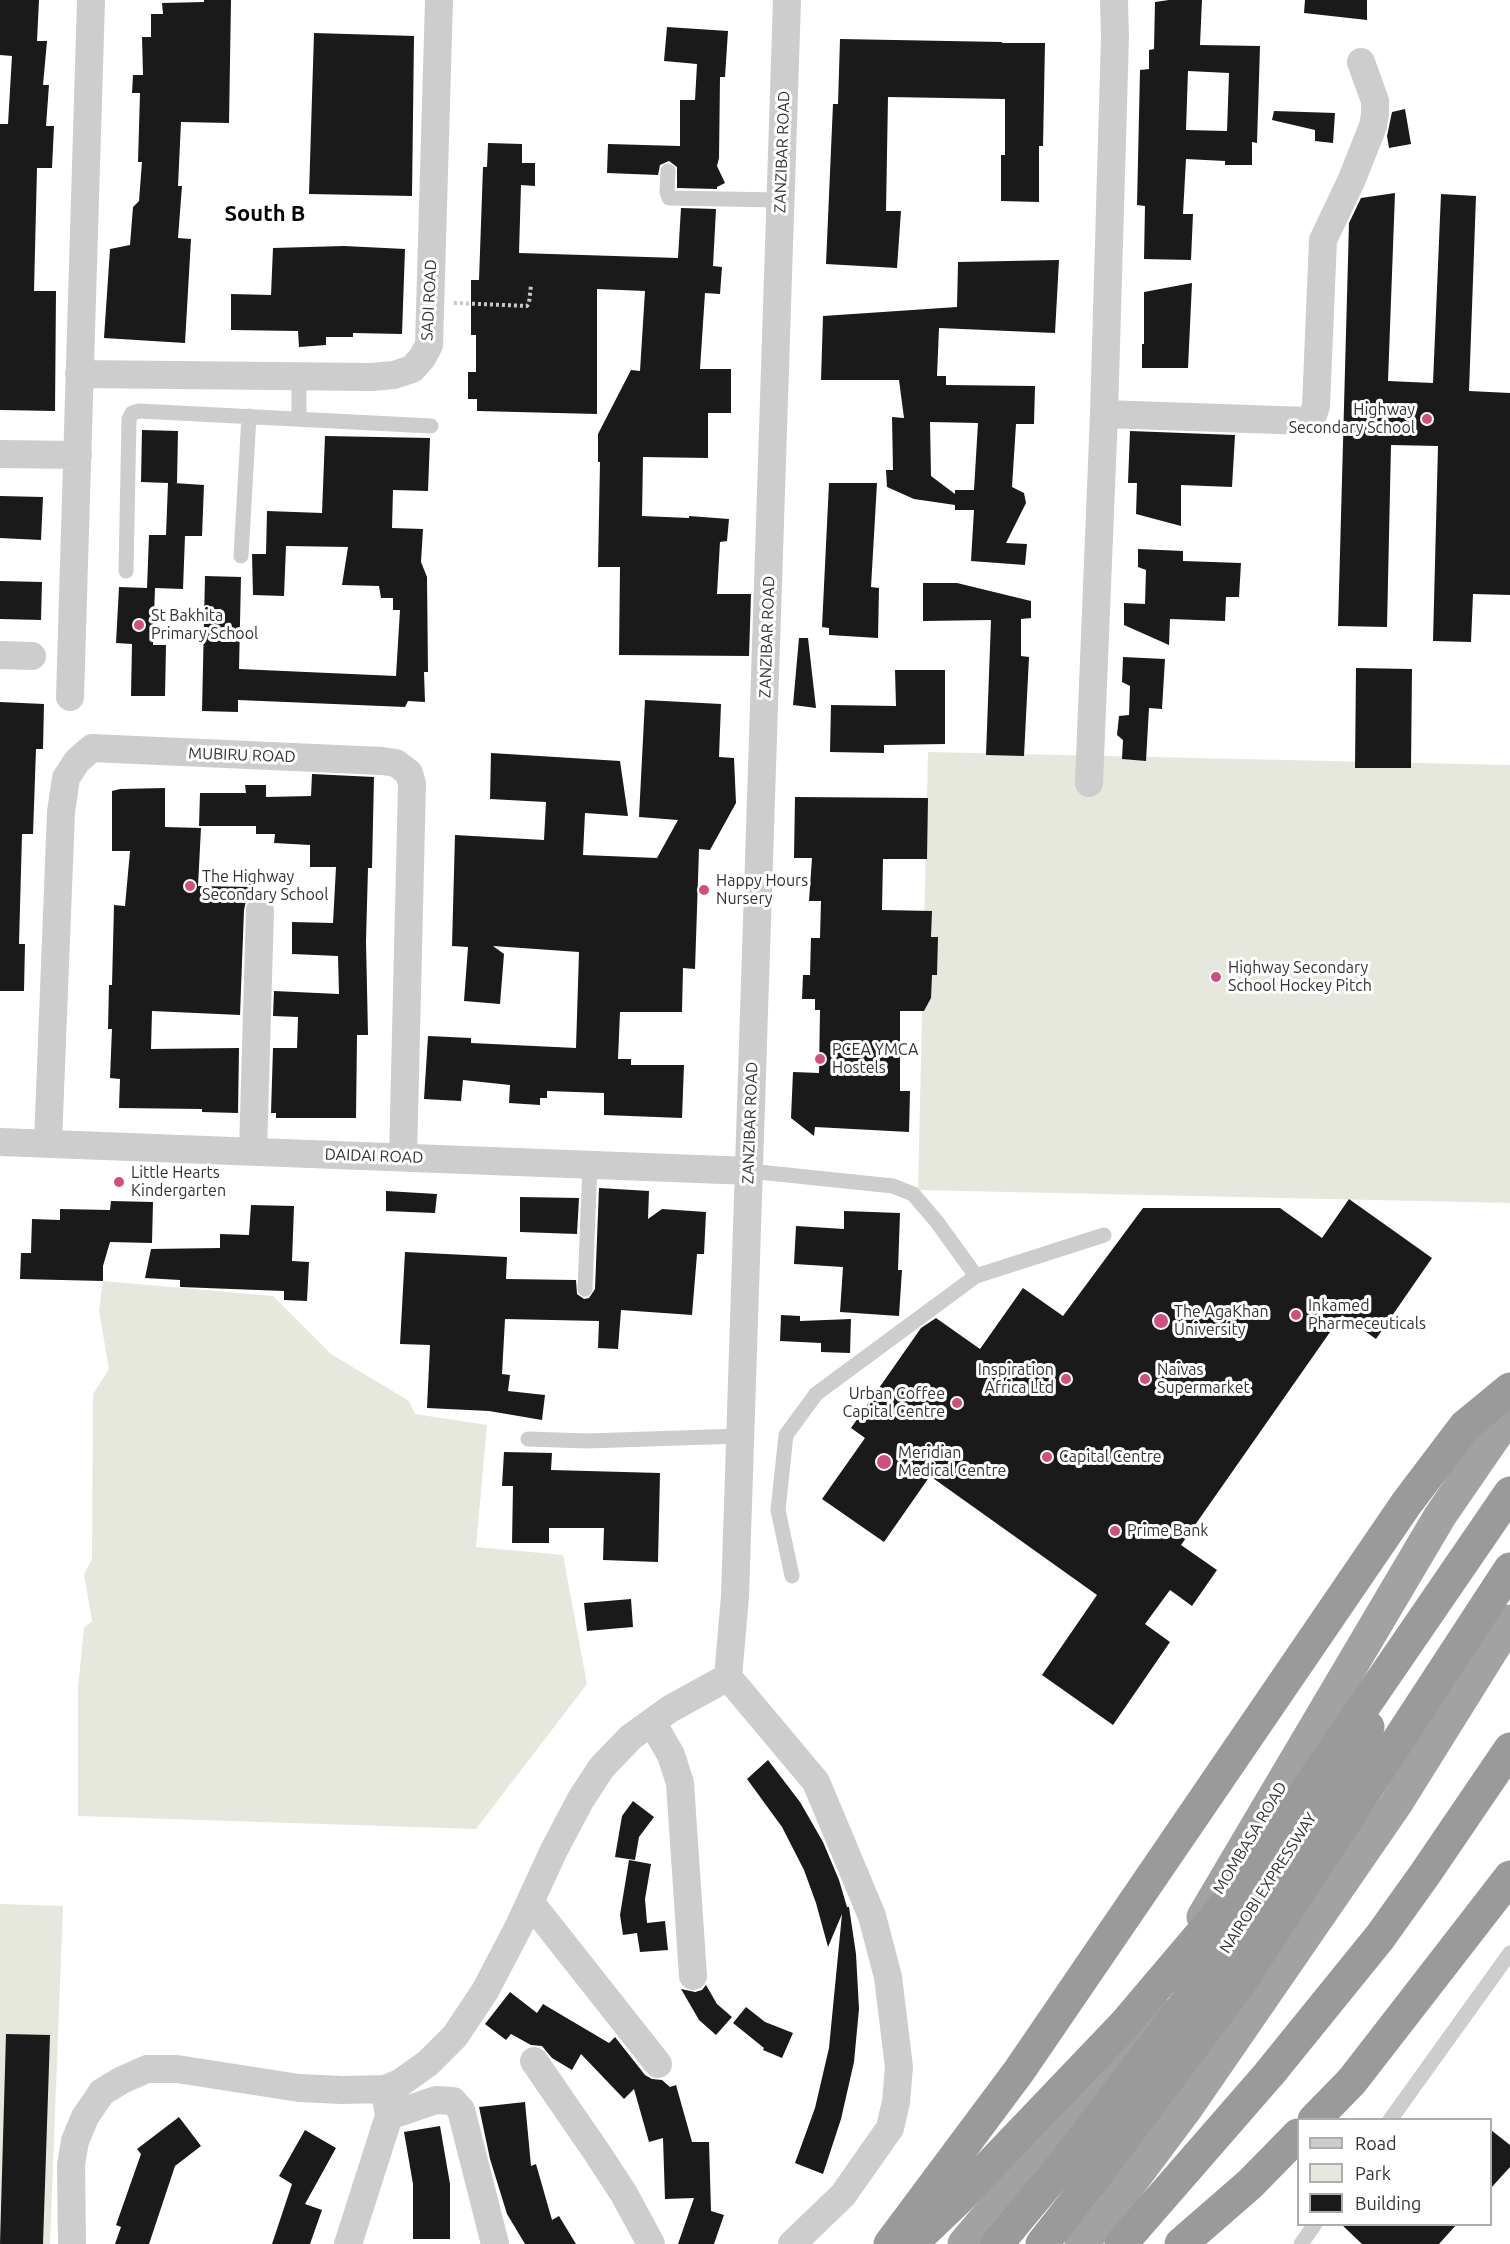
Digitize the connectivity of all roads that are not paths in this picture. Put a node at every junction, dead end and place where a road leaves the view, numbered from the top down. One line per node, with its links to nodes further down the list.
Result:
1 (91, 0): 8 (street)
2 (439, 0): 9 (street, SADI ROAD)
3 (787, 0): 7 (street, ZANZIBAR ROAD)
4 (1114, 0): 10 (street)
5 (1361, 62): 10 (street)
6 (668, 171): 7 (lane)
7 (780, 200): 28 (street, ZANZIBAR ROAD)
8 (79, 374): 9 (street, SADI ROAD); 15 (street)
9 (299, 376): 12 (lane)
10 (1104, 414): 21 (street)
11 (249, 416): 12 (lane); 16 (lane); 17 (lane)
12 (299, 419): 13 (lane)
13 (431, 426)
14 (0, 454): 15 (street)
15 (78, 455): 20 (street)
16 (241, 556)
17 (126, 571)
18 (0, 655): 19 (street)
19 (32, 656)
20 (70, 697)
21 (1089, 783)
22 (260, 910): 25 (street)
23 (0, 1142): 24 (street, DAIDAI ROAD)
24 (48, 1143): 25 (street, DAIDAI ROAD); 26 (street, MUBIRU ROAD)
25 (253, 1151): 26 (street, DAIDAI ROAD)
26 (403, 1157): 27 (street, DAIDAI ROAD)
27 (591, 1165): 28 (street, DAIDAI ROAD); 31 (lane)
28 (749, 1171): 30 (lane); 34 (street, ZANZIBAR ROAD)
29 (1104, 1235): 30 (lane)
30 (976, 1276): 39 (lane)
31 (585, 1289)
32 (1510, 1389): 60 (highway)
33 (1510, 1414): 62 (highway, MOMBASA ROAD)
34 (740, 1436): 35 (lane); 41 (street, ZANZIBAR ROAD)
35 (528, 1439)
36 (1510, 1493): 61 (highway, bridge)
37 (1510, 1502): 63 (highway, NAIROBI EXPRESSWAY)
38 (1510, 1569): 64 (highway, NAIROBI EXPRESSWAY)
39 (792, 1576)
40 (1510, 1621): 65 (highway)
41 (728, 1677): 42 (street); 59 (street)
42 (652, 1722): 45 (street); 47 (street)
43 (1510, 1749): 66 (highway)
44 (1510, 1877): 51 (highway)
45 (530, 1902): 49 (street); 50 (street)
46 (1510, 1953): 52 (lane)
47 (693, 1976)
48 (534, 2061): 58 (street)
49 (658, 2064)
50 (387, 2102): 55 (street); 56 (street); 57 (street)
51 (1316, 2118)
52 (1391, 2118)
53 (1297, 2137): 67 (highway)
54 (1315, 2226): 68 (lane)
55 (72, 2244)
56 (348, 2244)
57 (495, 2244)
58 (651, 2244)
59 (792, 2244)
60 (890, 2244)
61 (911, 2244)
62 (964, 2244)
63 (997, 2244)
64 (1042, 2244)
65 (1082, 2244)
66 (1121, 2244)
67 (1180, 2244)
68 (1302, 2244)

